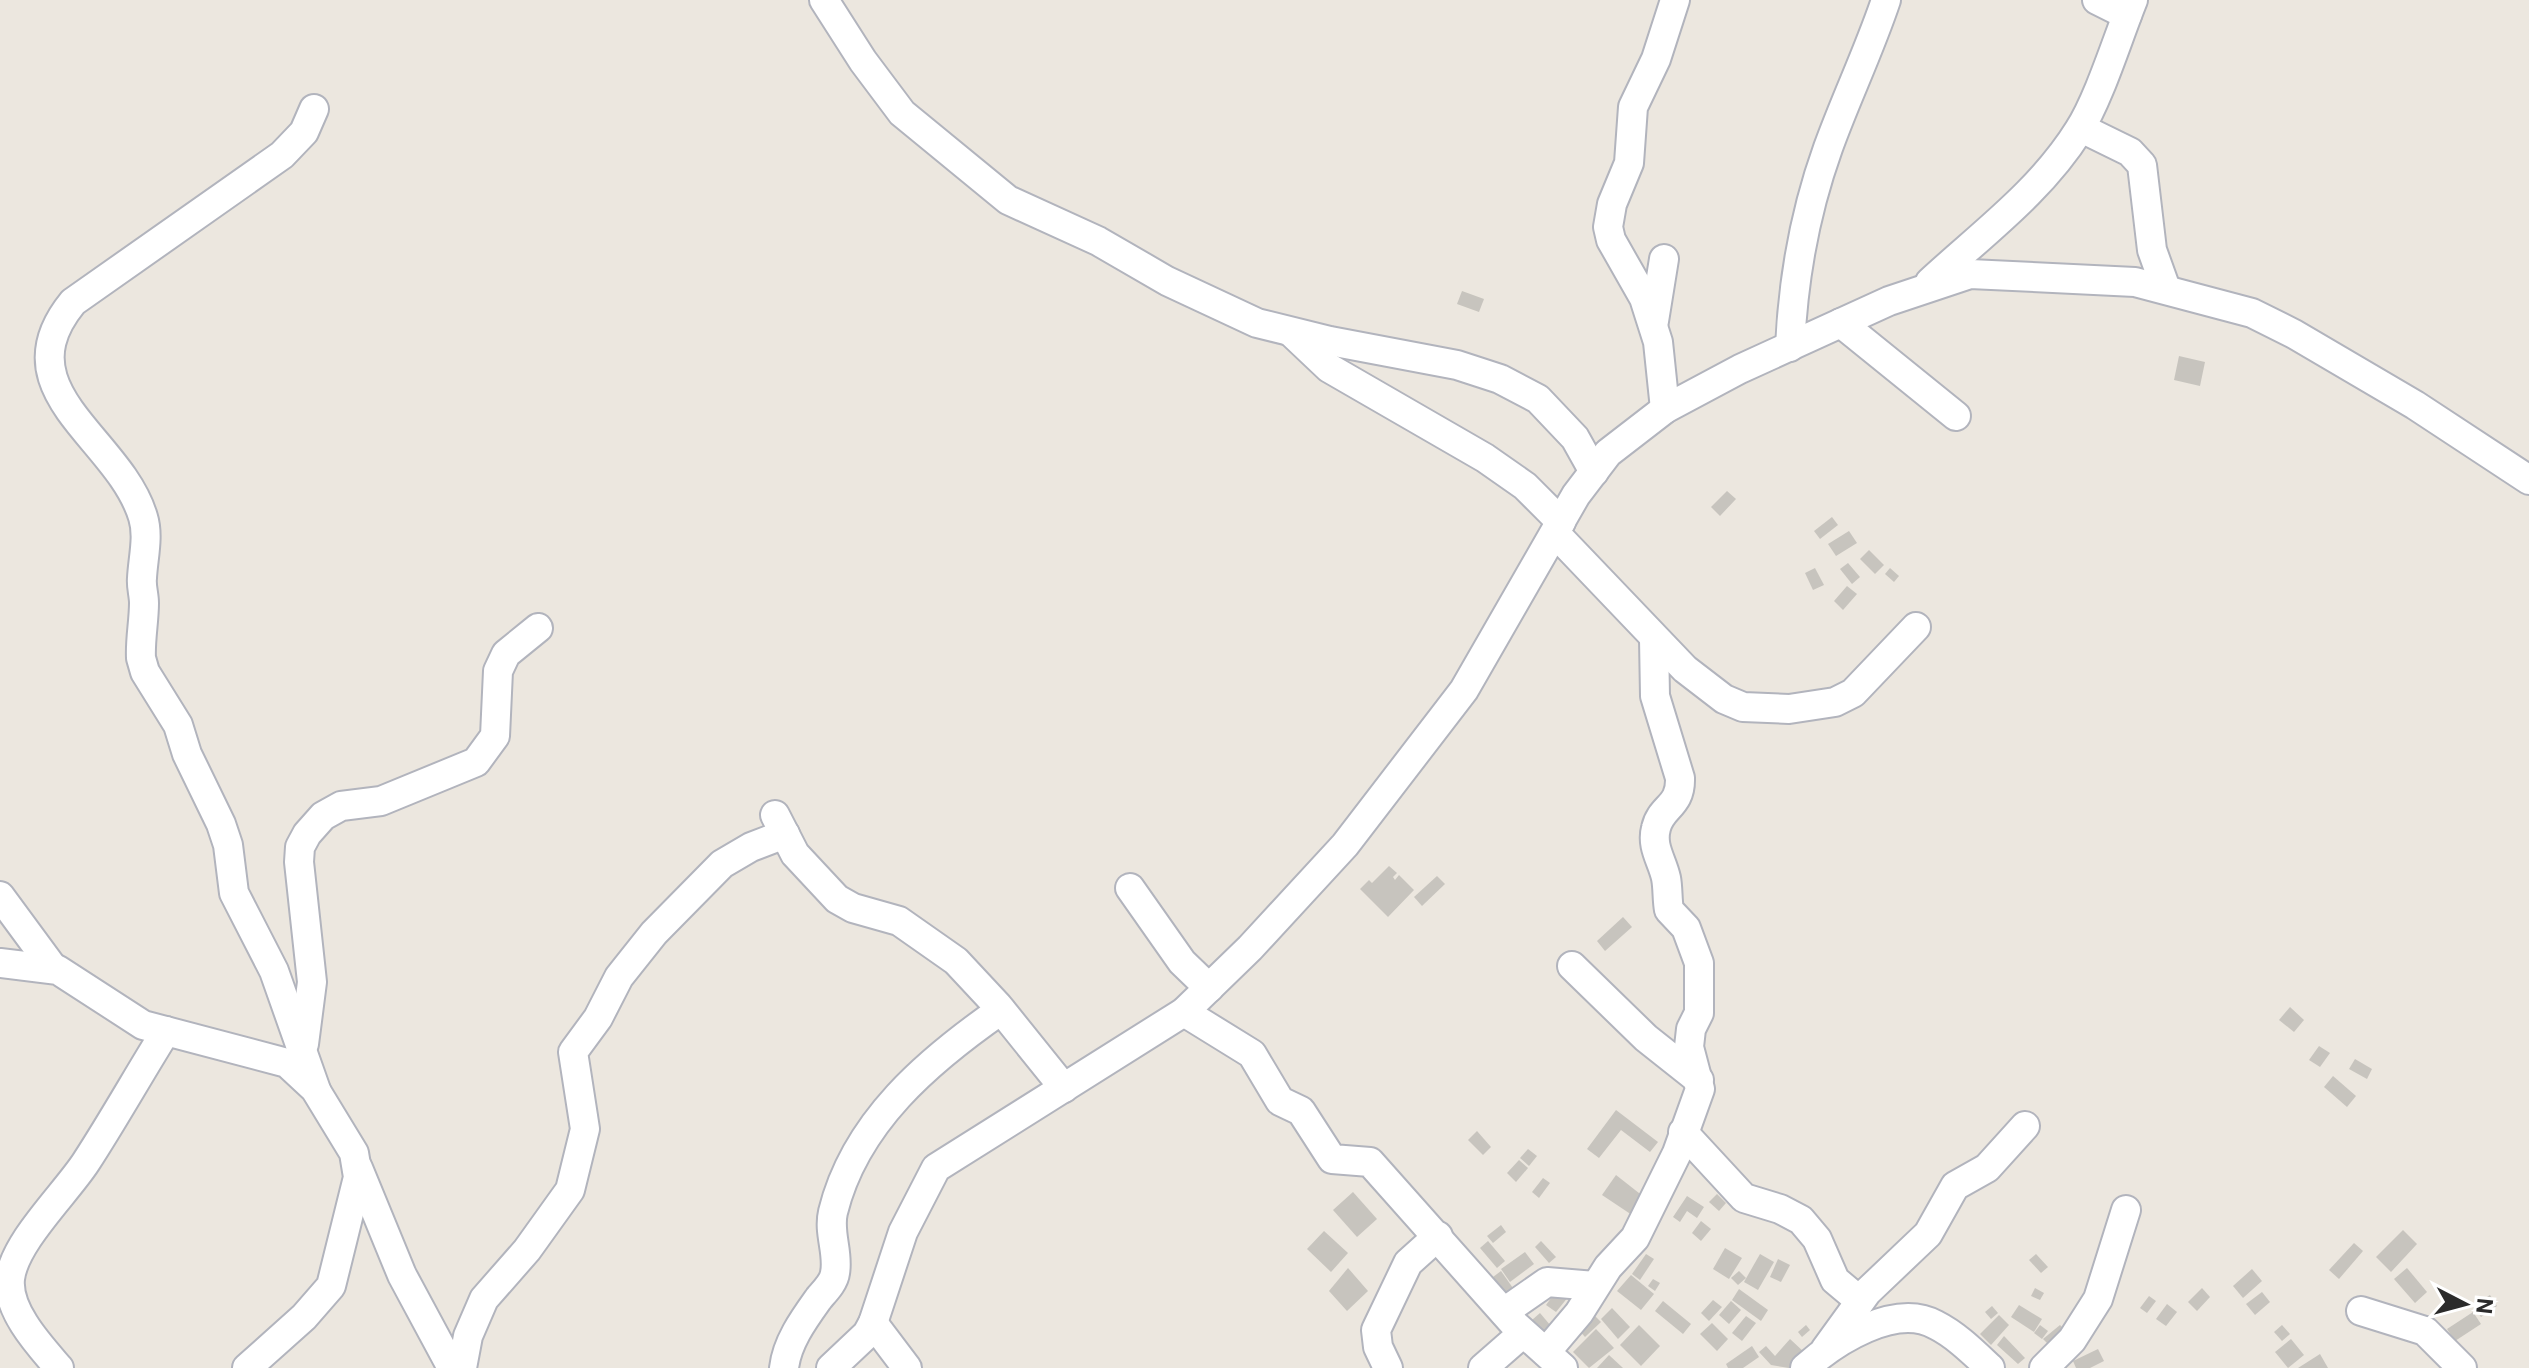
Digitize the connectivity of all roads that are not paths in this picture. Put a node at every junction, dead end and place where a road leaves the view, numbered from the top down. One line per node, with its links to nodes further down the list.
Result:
1 (824, 0): 15 (street)
2 (1675, 0): 14 (street)
3 (2097, 0): 5 (street)
4 (1877, 5): 16 (street)
5 (2130, 7): 7 (street)
6 (314, 109): 34 (street)
7 (2081, 128): 8 (street); 12 (street)
8 (2001, 219): 10 (street); 11 (street)
9 (1664, 259): 14 (street)
10 (1997, 272): 11 (street); 12 (street)
11 (1924, 287): 13 (street)
12 (2166, 289): 20 (street)
13 (1841, 323): 16 (street); 18 (street)
14 (1653, 328): 17 (street)
15 (1291, 332): 19 (street); 21 (street)
16 (1790, 347): 17 (street)
17 (1665, 409): 19 (street)
18 (1956, 416)
19 (1594, 472): 21 (street)
20 (2529, 480)
21 (1558, 527): 24 (street); 30 (street)
22 (1916, 627): 24 (street)
23 (538, 628): 34 (street)
24 (1654, 639): 35 (street)
25 (1130, 888): 30 (street)
26 (0, 896): 29 (street)
27 (0, 963): 29 (street)
28 (1572, 966): 35 (street)
29 (53, 968): 33 (street)
30 (1209, 988): 32 (street)
31 (1001, 1010): 36 (street); 54 (street); 55 (street)
32 (1184, 1012): 36 (street); 42 (street)
33 (166, 1031): 37 (street); 43 (street)
34 (303, 1048): 37 (street)
35 (1700, 1081): 39 (street)
36 (1064, 1088): 48 (street)
37 (316, 1090): 40 (street)
38 (2025, 1126): 45 (street)
39 (1683, 1132): 44 (street); 45 (street)
40 (358, 1168): 52 (street); 53 (street)
41 (2126, 1210): 61 (street)
42 (1438, 1236): 47 (street); 58 (street)
43 (5, 1284): 51 (street)
44 (1595, 1286): 47 (street); 50 (street)
45 (1860, 1301): 49 (street)
46 (2361, 1311): 62 (street)
47 (1514, 1322): 50 (street); 59 (street)
48 (873, 1323): 56 (street); 57 (street)
49 (1815, 1359): 60 (street)
50 (1554, 1360)
51 (59, 1368)
52 (247, 1368)
53 (452, 1368)
54 (462, 1368)
55 (784, 1368)
56 (831, 1368)
57 (907, 1368)
58 (1388, 1368)
59 (1483, 1368)
60 (1990, 1368)
61 (2044, 1368)
62 (2462, 1368)

